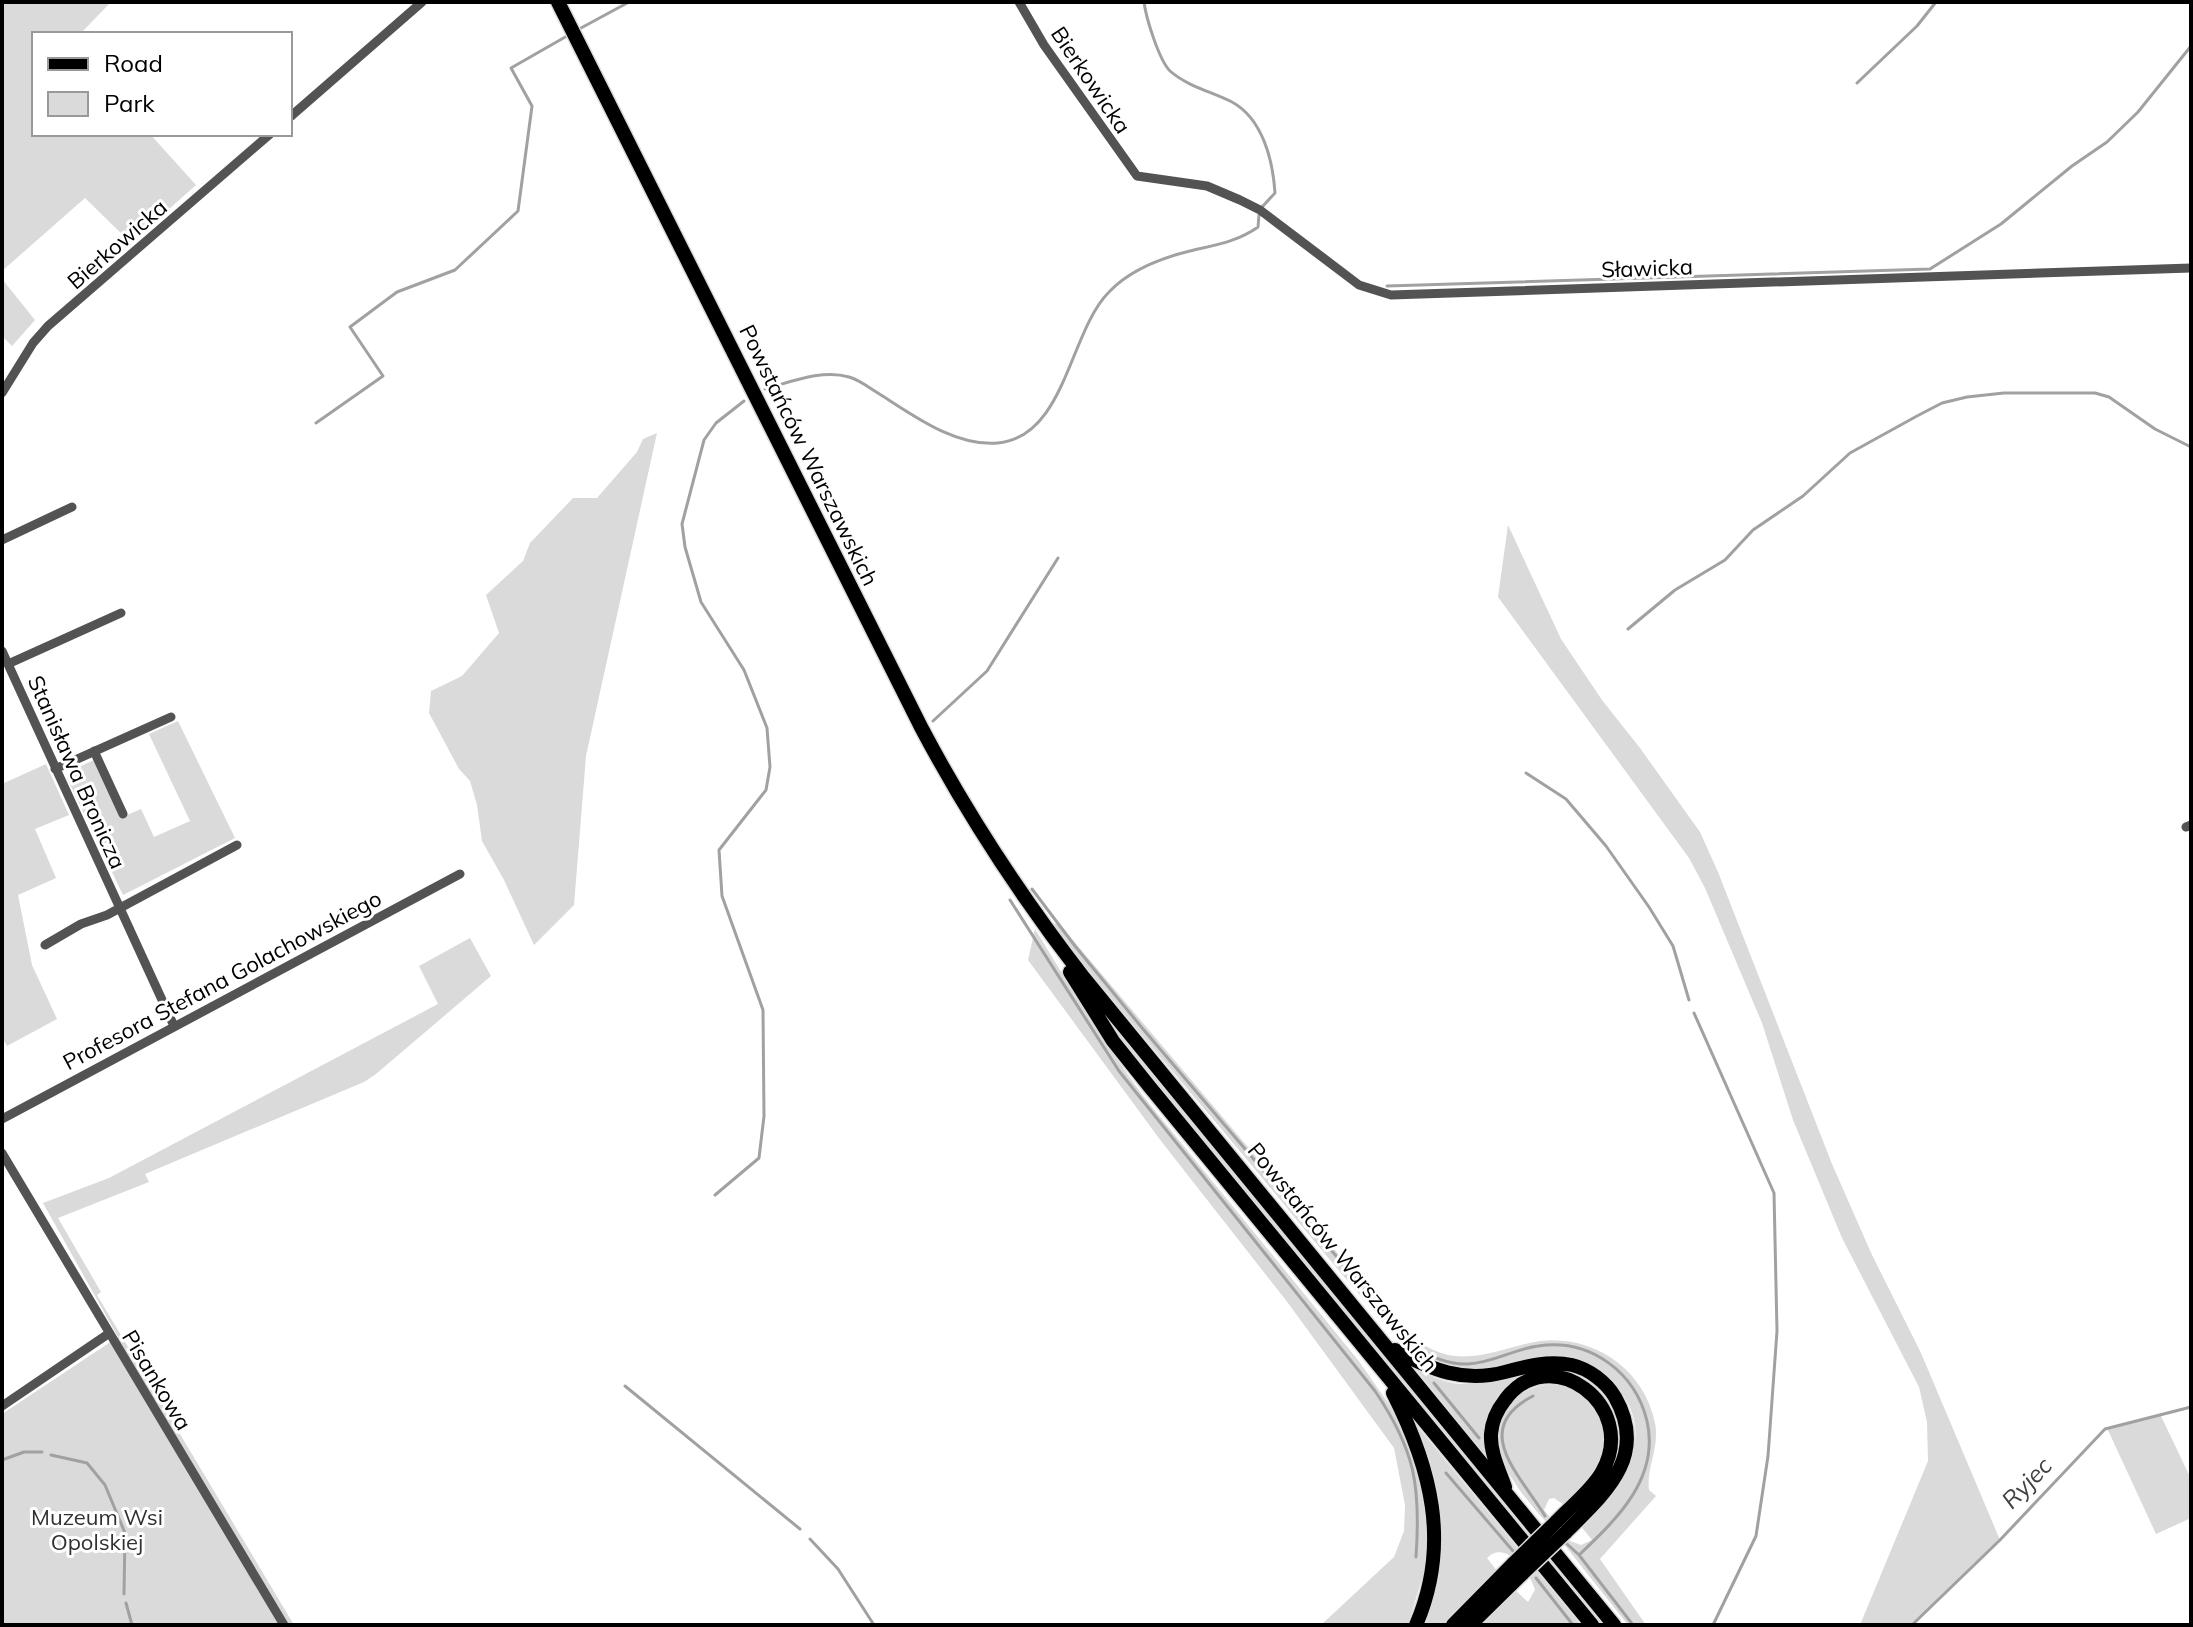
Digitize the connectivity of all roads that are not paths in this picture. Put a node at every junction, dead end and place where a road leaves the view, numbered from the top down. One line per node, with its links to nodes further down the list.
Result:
1 (422, 2): 4 (street)
2 (558, 2): 21 (main road, Powstańców Warszawskich)
3 (1019, 2): 6 (street, Bierkowicka)
4 (292, 115)
5 (268, 136): 8 (street, Bierkowicka)
6 (1137, 176): 7 (street, Sławicka)
7 (2191, 268)
8 (2, 393)
9 (72, 507): 10 (street)
10 (2, 540)
11 (121, 613): 13 (street)
12 (2, 651): 13 (street, Stanisława Bronicza)
13 (8, 664): 16 (street, Stanisława Bronicza)
14 (171, 717): 15 (street)
15 (94, 751): 16 (street); 17 (street)
16 (55, 769): 20 (street, Stanisława Bronicza)
17 (123, 814)
18 (237, 845): 20 (street)
19 (460, 874): 23 (street, Profesora Stefana Golachowskiego)
20 (119, 907): 22 (street); 23 (street, Stanisława Bronicza)
21 (1037, 917): 27 (main road, Powstańców Warszawskich); 28 (main road, Powstańców Warszawskich)
22 (45, 945)
23 (174, 1026): 24 (street, Profesora Stefana Golachowskiego)
24 (2, 1119)
25 (2, 1153): 26 (street, Pisankowa)
26 (108, 1334): 29 (street); 33 (street, Pisankowa)
27 (1388, 1347): 30 (main road, Powstańców Warszawskich); 31 (main road)
28 (1380, 1367): 34 (main road); 37 (main road, Powstańców Warszawskich)
29 (2, 1406)
30 (1510, 1498): 31 (main road); 38 (main road, Powstańców Warszawskich)
31 (1560, 1527): 32 (main road, bridge)
32 (1518, 1568): 35 (main road); 36 (main road)
33 (284, 1625)
34 (1416, 1625)
35 (1453, 1625)
36 (1470, 1625)
37 (1592, 1625)
38 (1614, 1625)

